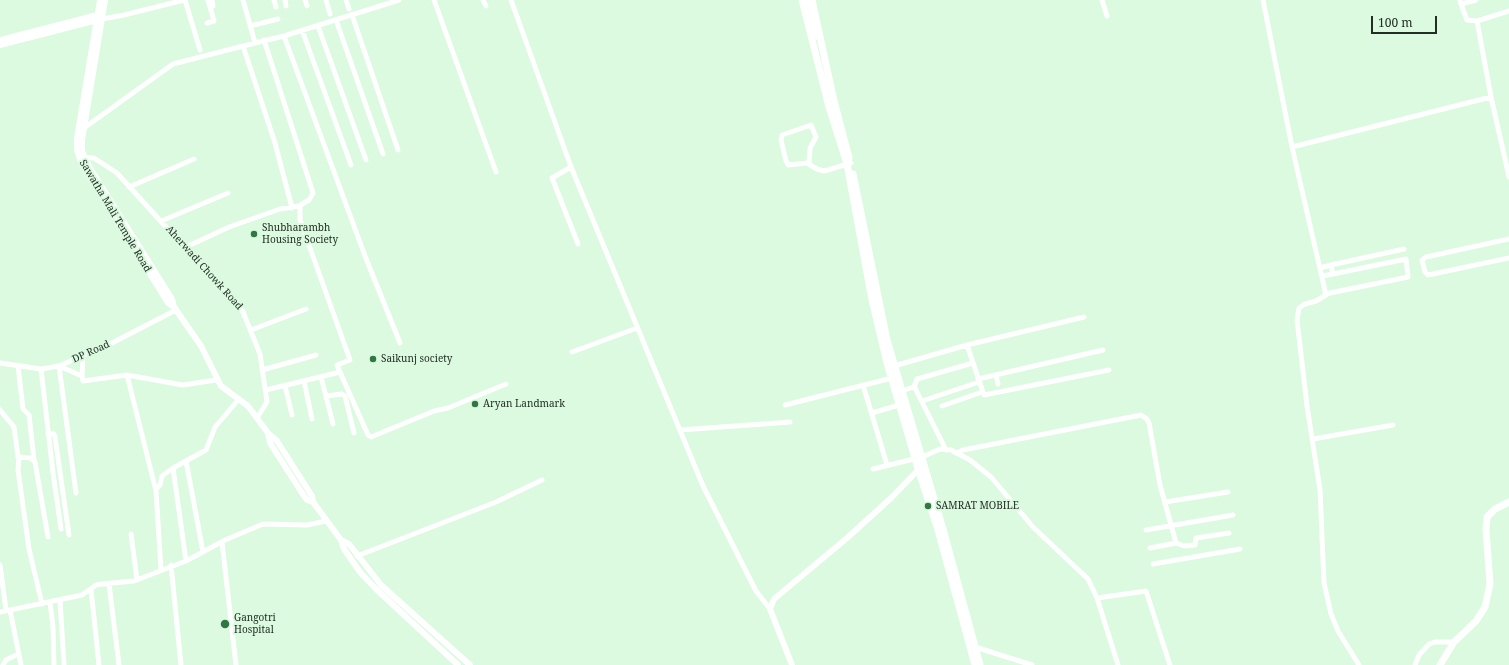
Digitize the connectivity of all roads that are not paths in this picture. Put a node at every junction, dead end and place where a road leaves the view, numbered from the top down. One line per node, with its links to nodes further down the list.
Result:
1 (100, 0): 32 (street, Sawatha Mali Temple Road)
2 (105, 0): 32 (street, Sawatha Mali Temple Road)
3 (184, 0): 32 (street); 50 (street)
4 (208, 0): 37 (street)
5 (212, 0): 23 (street)
6 (244, 0): 38 (street)
7 (274, 0): 27 (street)
8 (285, 0): 24 (street)
9 (305, 0): 25 (street)
10 (326, 0): 30 (street)
11 (346, 0): 28 (street)
12 (399, 0): 31 (street)
13 (434, 0): 66 (street)
14 (484, 0): 26 (street)
15 (511, 0): 65 (street)
16 (802, 0): 46 (main road)
17 (807, 0): 41 (main road)
18 (812, 0): 45 (main road)
19 (1102, 0): 33 (street)
20 (1263, 0): 55 (street)
21 (1476, 0): 22 (street)
22 (1461, 2): 36 (street)
23 (213, 6)
24 (286, 6)
25 (307, 6)
26 (486, 6)
27 (276, 7)
28 (349, 8)
29 (1509, 11): 36 (street)
30 (330, 14)
31 (352, 15): 35 (street); 57 (street)
32 (100, 16): 43 (street); 48 (street); 53 (street, Sawatha Mali Temple Road); 59 (street, Sawatha Mali Temple Road)
33 (1107, 16)
34 (278, 19): 38 (street)
35 (336, 20): 39 (street); 58 (street)
36 (1477, 21): 51 (street)
37 (207, 23)
38 (250, 26): 47 (street)
39 (318, 26): 40 (street); 61 (street)
40 (302, 30): 42 (street); 64 (street)
41 (814, 30): 45 (main road); 46 (main road)
42 (284, 36): 44 (street); 88 (street)
43 (0, 40)
44 (264, 40): 47 (street); 70 (street)
45 (819, 40): 52 (main road)
46 (812, 41): 52 (main road)
47 (255, 42): 49 (street)
48 (0, 45)
49 (243, 46): 53 (street); 71 (street)
50 (200, 50)
51 (1491, 97): 55 (street); 56 (street)
52 (835, 117): 63 (main road)
53 (84, 128): 59 (street, Sawatha Mali Temple Road)
54 (1509, 145): 56 (street)
55 (1292, 147): 79 (street)
56 (1503, 148): 67 (street)
57 (398, 150)
58 (383, 154)
59 (81, 157): 68 (street, Aherwadi Chowk Road); 83 (street, Sawatha Mali Temple Road)
60 (194, 159): 68 (street)
61 (366, 160)
62 (809, 164): 62 (street); 63 (street)
63 (849, 164): 98 (main road); 107 (main road)
64 (351, 165)
65 (571, 167): 74 (street); 86 (street)
66 (496, 172)
67 (1509, 178)
68 (129, 187): 72 (street, Aherwadi Chowk Road)
69 (228, 193): 72 (street)
70 (300, 205): 71 (street); 102 (street)
71 (292, 208): 75 (street)
72 (161, 221): 75 (street, Aherwadi Chowk Road)
73 (1509, 239): 77 (street)
74 (578, 244)
75 (186, 247): 87 (street, Aherwadi Chowk Road)
76 (1404, 249): 78 (street)
77 (1509, 258)
78 (1331, 265): 79 (street); 80 (street)
79 (1320, 268): 81 (street)
80 (1333, 274): 81 (street); 82 (street)
81 (1322, 276): 82 (street)
82 (1325, 294): 136 (street)
83 (175, 308): 93 (street, DP Road); 108 (street, Sawatha Mali Temple Road)
84 (306, 309): 87 (street)
85 (1084, 317): 89 (street)
86 (637, 328): 91 (street); 133 (street)
87 (251, 330): 100 (street, Aherwadi Chowk Road)
88 (400, 343)
89 (967, 345): 94 (street); 98 (street)
90 (1102, 350): 104 (street)
91 (572, 352)
92 (316, 355): 100 (street)
93 (83, 356): 97 (street, DP Road); 105 (street)
94 (973, 363): 109 (street); 115 (street)
95 (0, 364): 96 (street, DP Road)
96 (18, 366): 99 (street, DP Road); 141 (street)
97 (59, 366): 99 (street, DP Road); 105 (street); 150 (street)
98 (894, 366): 117 (main road)
99 (41, 369): 135 (street)
100 (262, 370): 116 (street, Aherwadi Chowk Road)
101 (1109, 370): 118 (street)
102 (340, 372): 106 (street); 111 (street)
103 (127, 375): 105 (street); 108 (street); 148 (street)
104 (996, 375): 109 (street); 112 (street)
105 (82, 376)
106 (321, 377): 110 (street); 119 (street)
107 (892, 378): 113 (street); 123 (main road)
108 (216, 380): 120 (street, Sawatha Mali Temple Road)
109 (978, 380): 118 (street); 121 (street)
110 (304, 381): 114 (street); 129 (street)
111 (506, 384)
112 (998, 384)
113 (863, 385): 122 (street); 126 (street)
114 (285, 386): 116 (street); 127 (street)
115 (914, 387): 117 (street); 121 (street)
116 (266, 390): 128 (street, Aherwadi Chowk Road)
117 (902, 390): 140 (main road)
118 (982, 392): 124 (street)
119 (326, 396): 131 (street); 134 (street)
120 (238, 400): 128 (street, Sawatha Mali Temple Road); 142 (street)
121 (922, 401): 137 (street)
122 (785, 405)
123 (899, 405): 126 (street); 140 (main road)
124 (942, 406)
125 (0, 410): 139 (street)
126 (872, 413): 143 (street)
127 (292, 415)
128 (257, 418): 154 (street, Sawatha Mali Temple Road)
129 (312, 419)
130 (790, 422): 133 (street)
131 (333, 424)
132 (1393, 425): 136 (street)
133 (680, 430): 181 (street)
134 (354, 433)
135 (48, 434): 156 (street); 160 (street)
136 (1313, 439): 203 (street)
137 (946, 450): 138 (street); 140 (street)
138 (956, 453): 151 (street); 177 (street)
139 (19, 457): 141 (street); 180 (street)
140 (918, 457): 143 (street); 146 (main road)
141 (34, 460): 161 (street)
142 (186, 461): 144 (street); 167 (street)
143 (887, 465): 145 (street)
144 (173, 468): 148 (street); 169 (street)
145 (873, 469)
146 (920, 469): 181 (street); 185 (main road); 198 (main road)
147 (542, 480): 168 (street)
148 (156, 488): 173 (street)
149 (1228, 492): 151 (street)
150 (76, 493)
151 (1165, 502): 155 (street)
152 (1509, 502): 184 (main road)
153 (1233, 514): 155 (street)
154 (326, 521): 162 (street, Sawatha Mali Temple Road); 163 (street)
155 (1170, 526): 157 (street); 164 (street)
156 (61, 529)
157 (1146, 530)
158 (1229, 533): 164 (street)
159 (131, 534): 174 (street)
160 (68, 535)
161 (48, 537)
162 (341, 540): 168 (street, Sawatha Mali Temple Road); 195 (street, Sawatha Mali Temple Road)
163 (222, 542): 167 (street); 194 (street)
164 (1176, 543): 165 (street)
165 (1150, 548)
166 (1240, 549): 170 (street)
167 (203, 552): 169 (street)
168 (357, 556): 196 (street, Sawatha Mali Temple Road)
169 (186, 561): 172 (street)
170 (1152, 564)
171 (0, 565): 182 (street)
172 (171, 566): 173 (street); 193 (street)
173 (161, 570): 174 (street)
174 (137, 580): 175 (street)
175 (109, 584): 176 (street); 192 (street)
176 (91, 589): 178 (street); 191 (street)
177 (1097, 598): 201 (street); 202 (street)
178 (60, 600): 179 (street); 190 (street)
179 (50, 602): 180 (street); 189 (street)
180 (42, 604): 182 (street)
181 (770, 609): 197 (street)
182 (8, 610): 183 (street); 186 (street)
183 (0, 612)
184 (1454, 642): 204 (street); 205 (main road)
185 (975, 647): 199 (main road); 200 (street)
186 (18, 654): 187 (street); 188 (street)
187 (3, 665)
188 (21, 665)
189 (54, 665)
190 (64, 665)
191 (99, 665)
192 (119, 665)
193 (181, 665)
194 (236, 665)
195 (458, 665)
196 (470, 665)
197 (792, 665)
198 (975, 665)
199 (980, 665)
200 (1032, 665)
201 (1118, 665)
202 (1170, 665)
203 (1359, 665)
204 (1415, 665)
205 (1440, 665)

